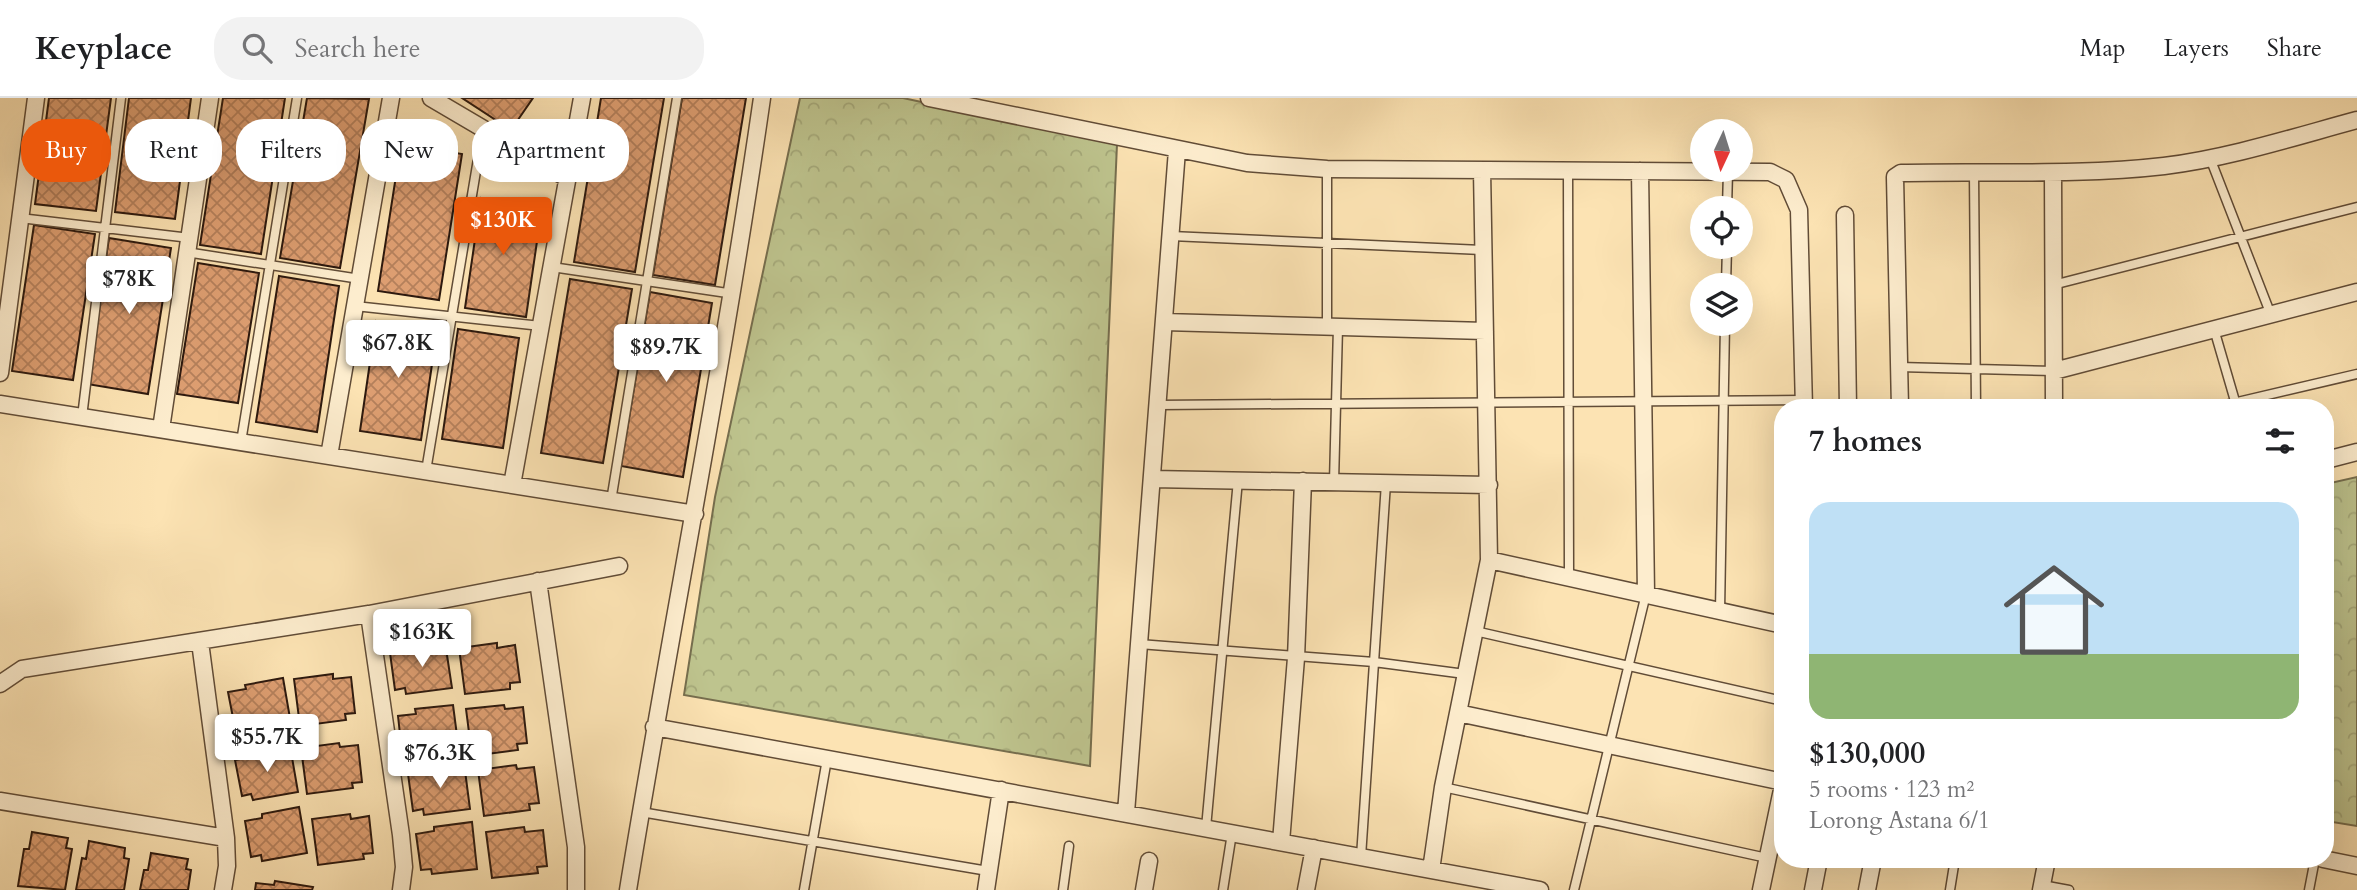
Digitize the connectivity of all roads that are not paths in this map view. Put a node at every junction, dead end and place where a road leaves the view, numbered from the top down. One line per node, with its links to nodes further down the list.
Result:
1 (36, 98): 28 (street)
2 (121, 98): 29 (lane)
3 (210, 98): 33 (street)
4 (297, 98): 35 (lane)
5 (391, 98): 37 (street)
6 (431, 98): 13 (street)
7 (582, 98): 11 (street)
8 (677, 98): 38 (lane)
9 (762, 98): 41 (street)
10 (929, 98): 14 (street)
11 (578, 119)
12 (2357, 120): 15 (street)
13 (472, 122)
14 (1177, 150): 16 (street); 30 (street)
15 (2210, 158): 23 (street); 31 (lane)
16 (1327, 169): 18 (street); 32 (lane)
17 (1568, 169): 18 (street); 19 (street); 64 (lane)
18 (1482, 170): 34 (street)
19 (1640, 171): 20 (street); 65 (street)
20 (1690, 172)
21 (1754, 172): 56 (street)
22 (1974, 172): 23 (street); 51 (street); 52 (lane)
23 (2053, 173): 39 (street)
24 (474, 182): 44 (lane)
25 (567, 182): 36 (street)
26 (2357, 207): 31 (lane)
27 (1845, 215): 57 (street)
28 (20, 218): 29 (lane); 54 (street)
29 (105, 228): 33 (lane); 71 (lane)
30 (1171, 236): 32 (lane); 45 (street)
31 (2241, 237): 39 (lane); 43 (lane)
32 (1327, 243): 34 (lane); 47 (lane)
33 (188, 245): 35 (lane); 72 (street)
34 (1482, 250): 49 (street)
35 (270, 264): 37 (lane); 73 (lane)
36 (552, 267): 38 (lane); 46 (street)
37 (360, 279): 42 (street)
38 (647, 281): 41 (lane); 85 (lane)
39 (2053, 285): 53 (street)
40 (2357, 292): 43 (street)
41 (734, 294): 86 (street)
42 (355, 306): 44 (lane); 75 (street)
43 (2271, 315): 48 (street)
44 (452, 316): 46 (lane); 77 (lane)
45 (1164, 322): 47 (street); 70 (street)
46 (541, 326): 83 (street)
47 (1332, 327): 49 (street); 66 (lane)
48 (2214, 329): 53 (street); 61 (lane)
49 (1485, 331): 67 (street)
50 (1726, 336): 63 (lane)
51 (1899, 367): 52 (lane); 58 (street)
52 (1976, 369): 53 (lane); 59 (lane)
53 (2054, 371): 60 (street)
54 (0, 373)
55 (2357, 374): 62 (lane)
56 (1804, 399)
57 (1848, 399)
58 (1900, 399)
59 (1976, 399)
60 (2054, 399)
61 (2234, 399)
62 (2259, 399)
63 (1724, 401): 65 (lane); 68 (lane); 92 (lane)
64 (1569, 402): 65 (lane); 67 (lane); 89 (lane)
65 (1644, 402): 91 (street)
66 (1336, 403): 67 (lane); 70 (lane); 81 (lane)
67 (1485, 403): 84 (street)
68 (1774, 403)
69 (0, 404): 71 (street)
70 (1158, 405): 78 (street)
71 (82, 417): 72 (street)
72 (161, 429): 73 (street)
73 (241, 442): 75 (street)
74 (2357, 452): 76 (street)
75 (329, 456): 77 (street)
76 (2334, 458)
77 (426, 471): 83 (street)
78 (1152, 479): 79 (street); 97 (street)
79 (1238, 480): 80 (street); 98 (lane)
80 (1303, 481): 81 (street); 99 (street)
81 (1334, 482): 82 (street)
82 (1386, 483): 84 (street); 100 (lane)
83 (512, 485): 85 (street)
84 (1489, 485): 87 (street)
85 (611, 501): 86 (street)
86 (695, 514): 106 (street)
87 (1489, 560): 89 (street); 95 (street)
88 (619, 566): 90 (street)
89 (1569, 577): 91 (street)
90 (538, 581): 93 (street); 140 (street)
91 (1646, 594): 92 (street); 101 (lane)
92 (1720, 611): 94 (street)
93 (369, 614): 96 (street); 139 (street)
94 (1774, 623)
95 (1475, 631): 101 (lane); 102 (street)
96 (201, 642): 103 (street); 119 (street)
97 (1139, 644): 98 (lane); 114 (street)
98 (1223, 651): 99 (lane); 116 (lane)
99 (1296, 658): 100 (lane); 121 (street)
100 (1374, 662): 102 (lane); 124 (lane)
101 (1629, 665): 104 (lane); 107 (lane)
102 (1465, 674): 105 (street)
103 (0, 684)
104 (1774, 699)
105 (1458, 713): 107 (street); 110 (street)
106 (654, 727): 108 (street); 113 (street)
107 (1611, 744): 109 (street); 115 (lane)
108 (827, 758): 111 (street); 120 (lane)
109 (1774, 781)
110 (1443, 787): 115 (lane); 134 (street)
111 (1001, 790): 114 (street); 135 (street)
112 (0, 801): 119 (street)
113 (641, 812): 120 (lane); 141 (street)
114 (1126, 813): 116 (street)
115 (1591, 820): 125 (lane); 148 (lane)
116 (1206, 828): 118 (street)
117 (1774, 828): 125 (street)
118 (1233, 833): 121 (street); 146 (lane)
119 (226, 838): 138 (street)
120 (813, 840): 135 (lane); 142 (lane)
121 (1281, 842): 123 (street)
122 (1069, 846): 144 (lane)
123 (1314, 848): 124 (street); 147 (street)
124 (1361, 857): 134 (street)
125 (1768, 858): 149 (street)
126 (1149, 861): 145 (street)
127 (2334, 861): 128 (street)
128 (2357, 866)
129 (1817, 868): 150 (street)
130 (1871, 868): 151 (street)
131 (1954, 868): 152 (lane)
132 (2045, 868): 136 (street)
133 (2313, 868): 154 (lane)
134 (1430, 870): 137 (street)
135 (988, 872): 143 (street)
136 (2042, 887): 153 (lane)
137 (1533, 889)
138 (223, 890)
139 (401, 890)
140 (576, 890)
141 (628, 890)
142 (804, 890)
143 (986, 890)
144 (1063, 890)
145 (1144, 890)
146 (1223, 890)
147 (1306, 890)
148 (1574, 890)
149 (1761, 890)
150 (1813, 890)
151 (1867, 890)
152 (1950, 890)
153 (2069, 890)
154 (2309, 890)

